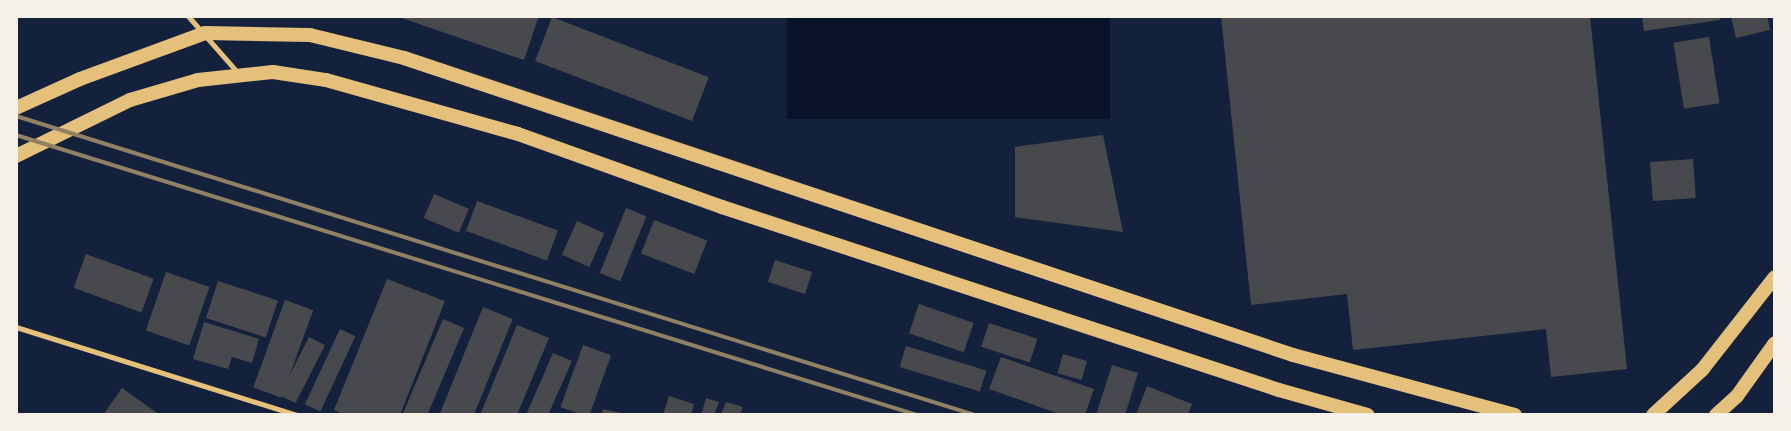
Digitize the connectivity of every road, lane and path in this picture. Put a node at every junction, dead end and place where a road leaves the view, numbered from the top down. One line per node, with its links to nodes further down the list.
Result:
1 (188, 16): 2 (street)
2 (205, 33): 3 (street); 4 (highway); 11 (highway)
3 (240, 75): 5 (highway); 10 (highway)
4 (16, 108)
5 (16, 156)
6 (1775, 277): 12 (highway)
7 (16, 327): 9 (street)
8 (1775, 343): 13 (highway)
9 (297, 415)
10 (1368, 415)
11 (1515, 415)
12 (1654, 415)
13 (1716, 415)

